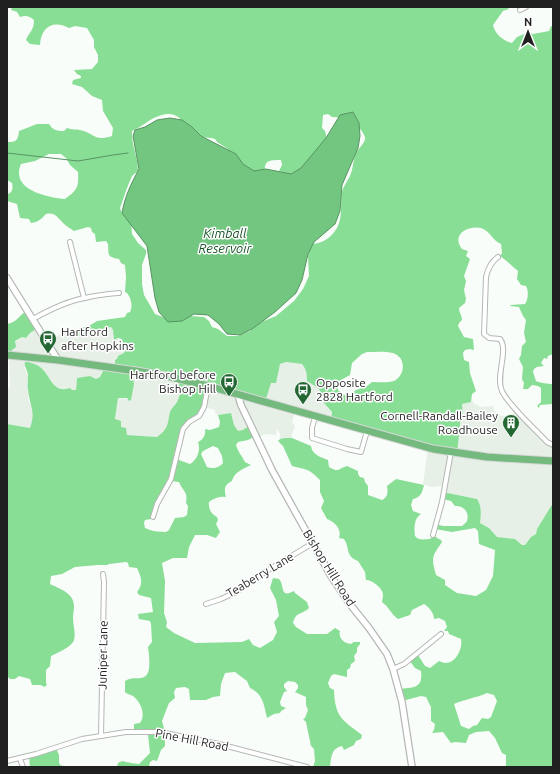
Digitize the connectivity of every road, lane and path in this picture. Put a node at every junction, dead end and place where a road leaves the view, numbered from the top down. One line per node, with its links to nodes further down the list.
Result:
1 (526, 7): 2 (street)
2 (520, 10)
3 (70, 242): 7 (street)
4 (498, 257): 15 (street)
5 (7, 278): 8 (street)
6 (119, 293): 7 (street)
7 (84, 298): 8 (street)
8 (33, 319): 10 (street)
9 (7, 355): 10 (highway)
10 (58, 360): 11 (highway)
11 (208, 386): 12 (highway); 18 (street)
12 (238, 395): 13 (highway); 20 (street, Bishop Hill Road)
13 (315, 417): 14 (highway); 14 (street)
14 (367, 432): 16 (highway)
15 (553, 445)
16 (451, 452): 17 (highway); 19 (street)
17 (553, 461)
18 (153, 517)
19 (433, 535)
20 (313, 543): 22 (street, Teaberry Lane); 24 (street, Bishop Hill Road)
21 (103, 574): 25 (street, Juniper Lane)
22 (206, 604)
23 (441, 634): 24 (street)
24 (393, 669): 30 (street, Bishop Hill Road)
25 (101, 736): 26 (street, Pine Hill Road); 29 (street, Pine Hill Road)
26 (20, 759): 27 (street, Pine Hill Road); 28 (street)
27 (7, 761)
28 (23, 767)
29 (307, 767)
30 (412, 767)

